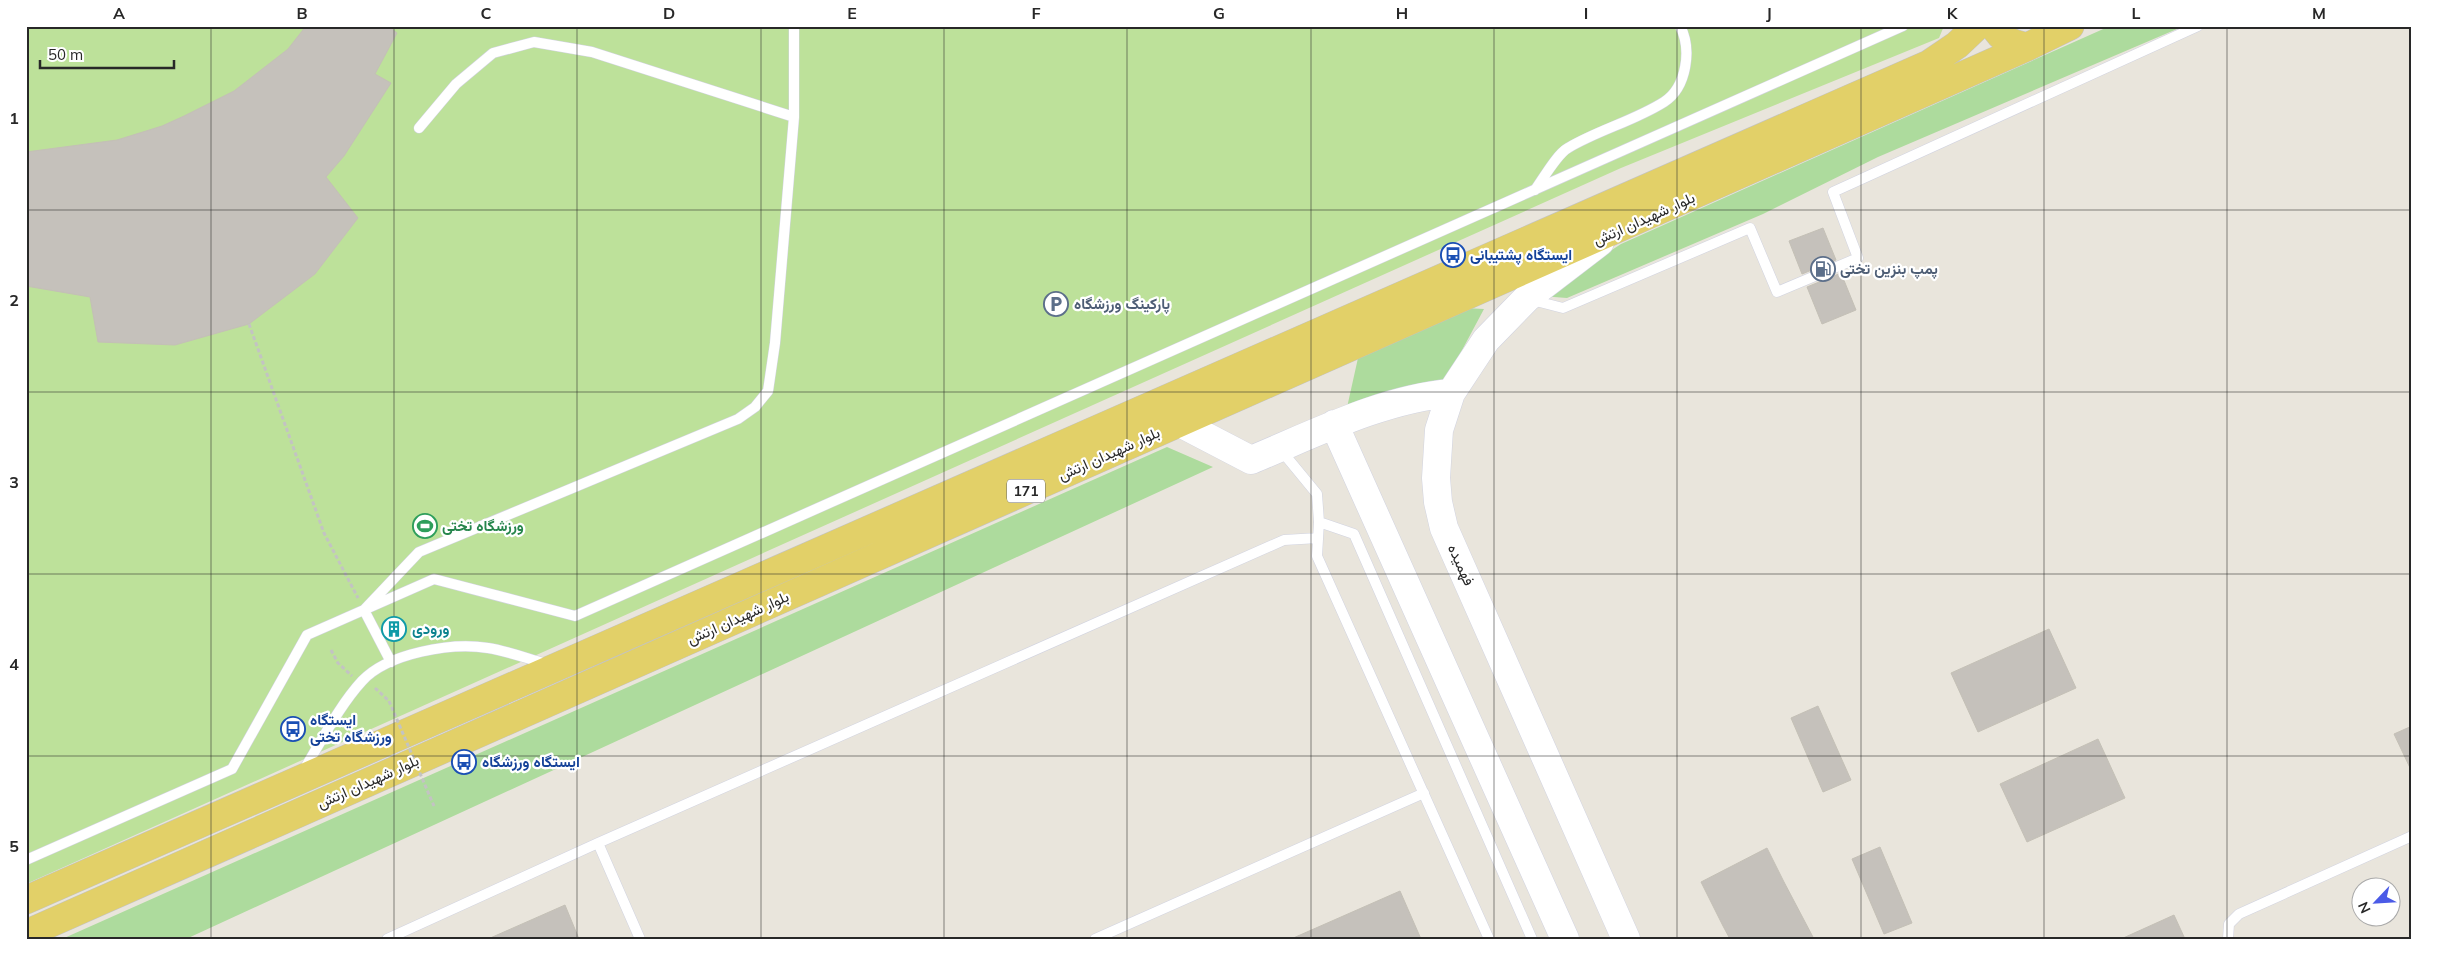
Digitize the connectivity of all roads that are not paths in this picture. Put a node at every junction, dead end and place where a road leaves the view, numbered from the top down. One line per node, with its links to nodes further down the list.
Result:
1 (794, 26): 9 (lane)
2 (1680, 26): 11 (lane)
3 (1903, 26): 11 (lane)
4 (1977, 26): 22 (main road, بلوار شهیدان ارتش / 171)
5 (1994, 26): 8 (main road)
6 (2198, 26): 13 (lane)
7 (2070, 27): 8 (main road, بلوار شهیدان ارتش)
8 (2027, 47): 12 (main road, بلوار شهیدان ارتش / 171)
9 (794, 117): 10 (lane); 20 (lane)
10 (419, 128)
11 (1535, 190): 20 (lane)
12 (1612, 233): 13 (main road, فهمیده); 15 (main road, بلوار شهیدان ارتش / 171)
13 (1526, 298): 14 (main road, فهمیده)
14 (1451, 393): 16 (main road); 36 (main road, فهمیده)
15 (1180, 423): 17 (main road); 29 (main road, بلوار شهیدان ارتش / 171)
16 (1334, 424): 17 (main road); 35 (main road)
17 (1279, 449): 18 (lane)
18 (1320, 522): 19 (lane); 34 (lane)
19 (1318, 538): 24 (lane); 26 (lane)
20 (364, 610): 21 (lane); 27 (lane)
21 (391, 662): 22 (lane); 23 (lane)
22 (556, 666): 23 (main road, بلوار شهیدان ارتش / 171)
23 (298, 780): 28 (main road, بلوار شهیدان ارتش / 171)
24 (1424, 793): 32 (lane); 33 (lane)
25 (2412, 836): 37 (lane)
26 (598, 843): 30 (lane); 31 (lane)
27 (26, 860)
28 (26, 900)
29 (26, 934)
30 (387, 939)
31 (640, 939)
32 (1095, 939)
33 (1488, 939)
34 (1532, 939)
35 (1565, 939)
36 (1626, 939)
37 (2228, 939)

